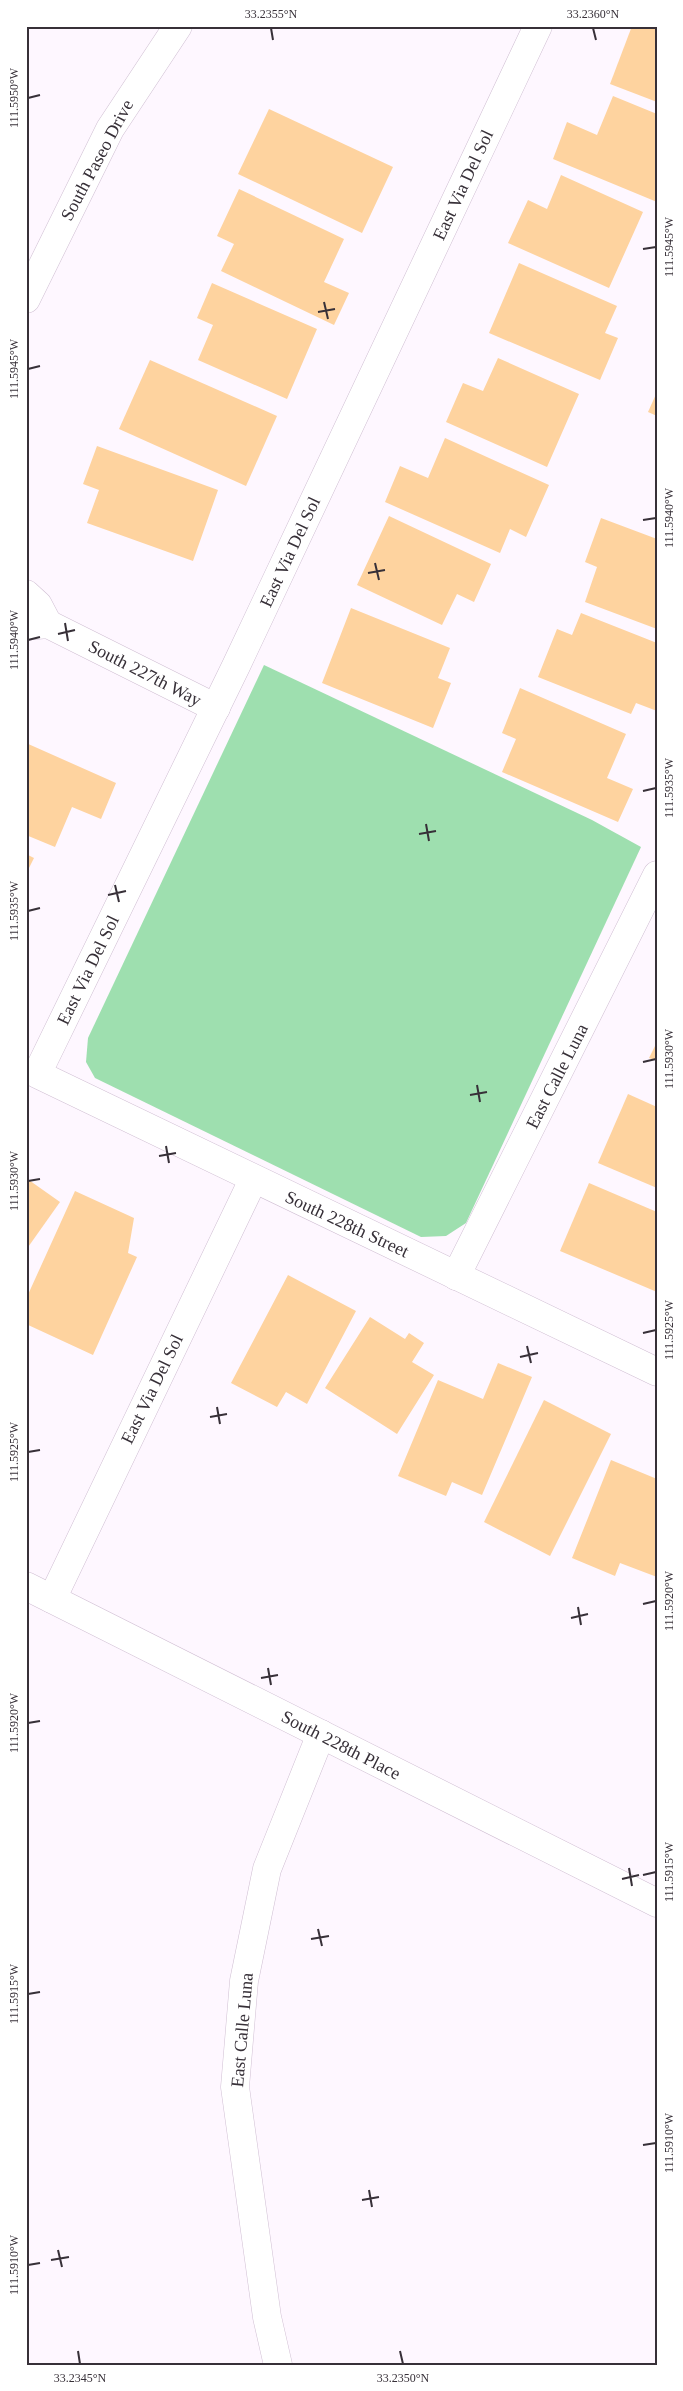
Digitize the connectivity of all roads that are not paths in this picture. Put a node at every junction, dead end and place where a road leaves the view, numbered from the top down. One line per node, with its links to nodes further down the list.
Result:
1 (178, 26): 3 (street, South Paseo Drive)
2 (538, 26): 6 (street, East Via Del Sol)
3 (26, 299)
4 (26, 594): 5 (street, South 227th Way)
5 (37, 625): 6 (street, South 227th Way)
6 (216, 708): 8 (street, East Via Del Sol)
7 (657, 875): 10 (street, East Calle Luna)
8 (37, 1074): 9 (street, South 228th Street)
9 (253, 1180): 10 (street, South 228th Street); 13 (street, East Via Del Sol)
10 (456, 1276): 11 (street, South 228th Street)
11 (657, 1372)
12 (26, 1586): 13 (street, South 228th Place)
13 (52, 1599): 14 (street, South 228th Place)
14 (321, 1734): 15 (street, South 228th Place); 16 (street, East Calle Luna)
15 (657, 1903)
16 (278, 2365)

